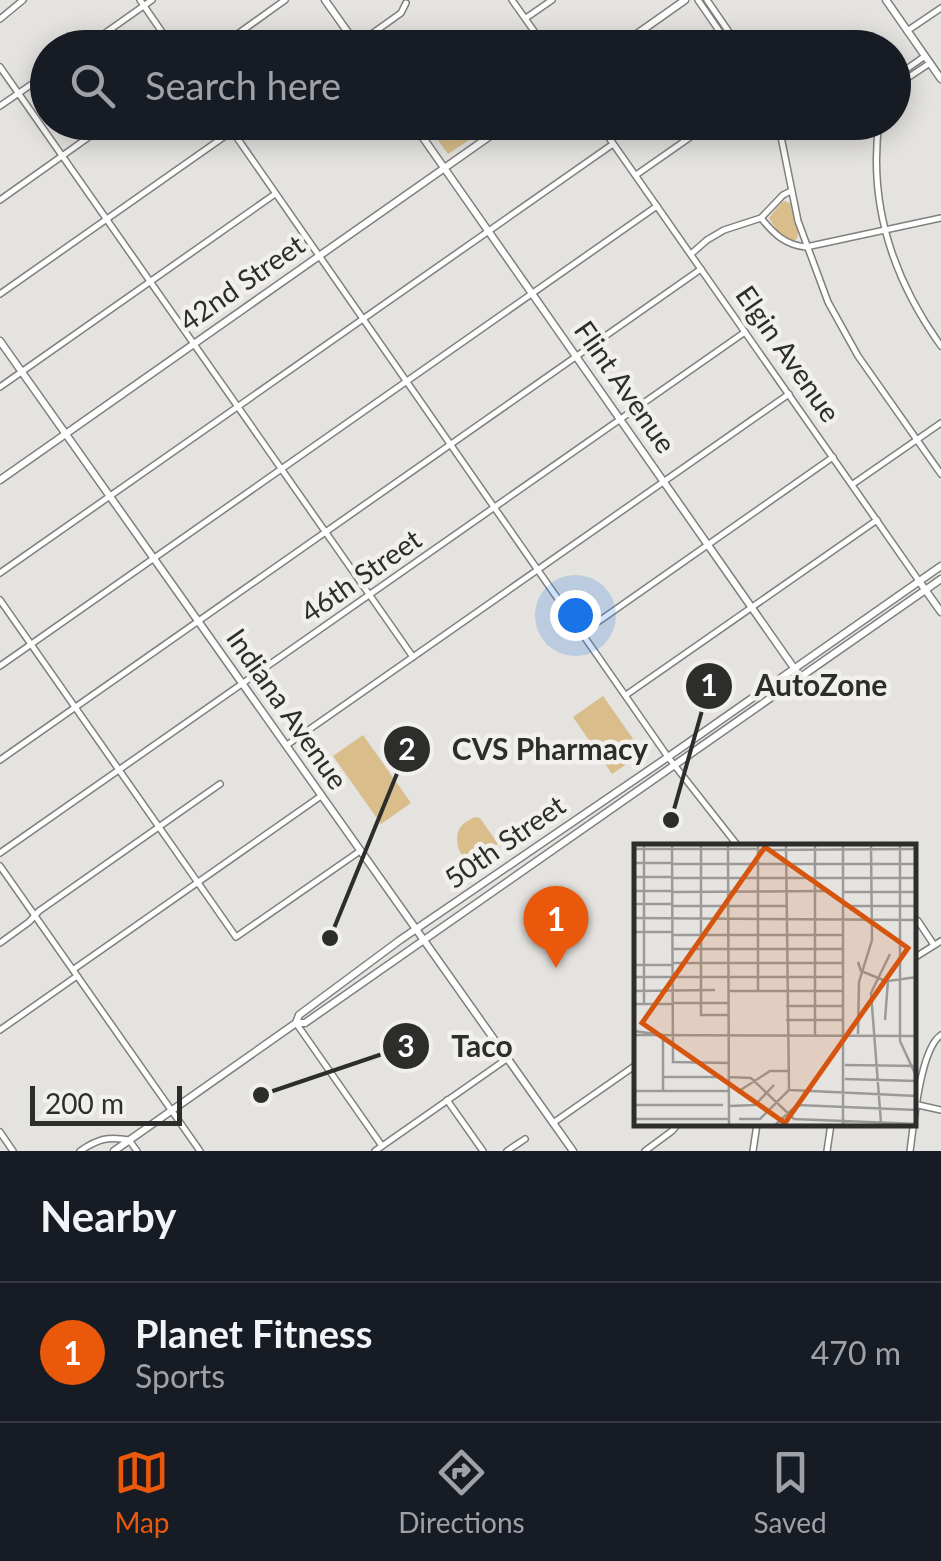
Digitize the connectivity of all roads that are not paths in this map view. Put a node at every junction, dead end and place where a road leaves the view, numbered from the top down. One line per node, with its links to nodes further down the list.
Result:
1 (23, 0): 15 (street)
2 (152, 0): 11 (street)
3 (286, 0): 18 (street)
4 (326, 0): 19 (main road)
5 (512, 0): 14 (street)
6 (552, 0): 14 (street)
7 (685, 0): 22 (main road)
8 (698, 0): 23 (street)
9 (707, 0): 24 (street)
10 (886, 0): 25 (main road)
11 (142, 3): 16 (street); 17 (street)
12 (406, 3): 20 (street)
13 (941, 8): 26 (street)
14 (525, 18): 21 (street)
15 (0, 19)
16 (107, 30)
17 (161, 30)
18 (244, 30)
19 (346, 30)
20 (377, 30)
21 (533, 30)
22 (642, 30)
23 (719, 30)
24 (728, 30)
25 (907, 30)
26 (909, 30)
27 (911, 35): 28 (main road)
28 (927, 59): 30 (street); 31 (street); 32 (main road)
29 (0, 67): 34 (street)
30 (911, 68)
31 (911, 73)
32 (941, 79)
33 (30, 86): 34 (street)
34 (18, 94): 35 (street); 36 (street)
35 (0, 106)
36 (30, 111)
37 (51, 140): 48 (street)
38 (85, 140): 48 (street)
39 (219, 140): 57 (street)
40 (238, 140): 52 (street)
41 (424, 140): 49 (main road, Flint Avenue)
42 (485, 140): 49 (main road, 42nd Street)
43 (610, 140): 47 (street, Elgin Avenue)
44 (686, 140): 50 (street)
45 (782, 140): 51 (street)
46 (877, 140): 59 (street)
47 (613, 144): 50 (street, Elgin Avenue); 58 (street)
48 (62, 156): 53 (street); 57 (street)
49 (444, 169): 58 (main road, Flint Avenue); 62 (main road, 42nd Street)
50 (636, 176): 54 (street, Elgin Avenue)
51 (791, 191): 55 (street); 60 (street)
52 (275, 194): 62 (street); 64 (street)
53 (0, 200)
54 (657, 206): 61 (street, Elgin Avenue); 66 (street)
55 (761, 218): 60 (street); 61 (street)
56 (941, 218): 59 (street)
57 (106, 219): 64 (street); 65 (street)
58 (488, 231): 66 (main road, Flint Avenue); 67 (street)
59 (884, 231): 60 (street); 71 (street)
60 (806, 248): 81 (street)
61 (691, 254): 63 (street, Elgin Avenue)
62 (319, 256): 67 (street); 70 (main road, 42nd Street)
63 (701, 269): 68 (street, Elgin Avenue); 72 (street)
64 (150, 282): 70 (street); 73 (street)
65 (0, 294)
66 (532, 294): 72 (main road, Flint Avenue); 74 (street)
67 (363, 319): 74 (street); 77 (street)
68 (745, 332): 76 (street, Elgin Avenue); 78 (street, 46th Street)
69 (0, 342): 73 (main road, Indiana Avenue)
70 (194, 344): 77 (street); 80 (main road, 42nd Street)
71 (941, 346)
72 (576, 356): 78 (main road, Flint Avenue); 82 (street)
73 (22, 372): 75 (street); 80 (main road, Indiana Avenue)
74 (406, 381): 82 (street); 84 (street)
75 (0, 387)
76 (788, 394): 83 (street, Elgin Avenue); 87 (street)
77 (238, 406): 84 (street); 89 (street)
78 (620, 419): 87 (main road, Flint Avenue); 90 (street, 46th Street)
79 (941, 423): 81 (street)
80 (65, 434): 86 (main road, 42nd Street); 89 (main road, Indiana Avenue)
81 (917, 440): 85 (street); 88 (street)
82 (451, 444): 90 (street); 92 (street)
83 (832, 457): 88 (street, Elgin Avenue); 93 (street)
84 (281, 469): 92 (street); 94 (street)
85 (941, 474)
86 (0, 480)
87 (664, 482): 93 (main road, Flint Avenue); 96 (street)
88 (852, 485): 91 (street, Elgin Avenue)
89 (109, 496): 94 (main road, Indiana Avenue); 97 (street)
90 (495, 507): 96 (street); 101 (street, 46th Street)
91 (877, 520): 99 (street, Elgin Avenue); 103 (street)
92 (326, 532): 101 (street); 105 (street)
93 (708, 544): 103 (main road, Flint Avenue); 106 (street)
94 (153, 559): 105 (main road, Indiana Avenue); 107 (street)
95 (941, 566): 99 (main road, 50th Street)
96 (538, 569): 106 (street); 108 (street)
97 (0, 573)
98 (941, 579): 100 (main road, 50th Street)
99 (919, 581): 100 (main road, Elgin Avenue); 110 (main road, 50th Street)
100 (926, 590): 104 (main road, Elgin Avenue); 111 (main road, 50th Street)
101 (370, 595): 108 (street); 112 (street, 46th Street)
102 (0, 600): 107 (street)
103 (752, 607): 110 (main road, Flint Avenue); 113 (street)
104 (941, 612)
105 (197, 622): 112 (main road, Indiana Avenue); 114 (street)
106 (582, 633): 113 (street)
107 (31, 644): 109 (street); 114 (street)
108 (413, 656): 115 (street)
109 (0, 666)
110 (795, 668): 111 (main road, Flint Avenue); 116 (main road, 50th Street)
111 (801, 678): 118 (main road, 50th Street)
112 (241, 684): 115 (main road, Indiana Avenue); 119 (street, 46th Street)
113 (626, 695): 116 (street)
114 (75, 707): 117 (street); 119 (street)
115 (286, 746): 121 (main road, Indiana Avenue)
116 (668, 757): 118 (street); 130 (main road, 50th Street)
117 (0, 760)
118 (675, 766): 123 (street); 131 (main road, 50th Street)
119 (119, 770): 122 (street); 125 (street, 46th Street)
120 (220, 784): 122 (street)
121 (321, 796): 124 (main road, Indiana Avenue); 127 (street)
122 (159, 827): 127 (street); 128 (street)
123 (736, 844)
124 (360, 851): 127 (street); 130 (main road, Indiana Avenue)
125 (0, 854)
126 (0, 866): 128 (street)
127 (198, 882): 135 (street)
128 (35, 916): 132 (street); 135 (street)
129 (916, 920): 133 (street)
130 (416, 930): 131 (main road, Indiana Avenue); 136 (main road, 50th Street)
131 (424, 941): 136 (main road, 50th Street); 139 (main road, Indiana Avenue)
132 (0, 943)
133 (938, 943): 134 (street)
134 (916, 957)
135 (75, 973): 137 (street); 143 (street)
136 (296, 1023): 143 (main road, 50th Street); 153 (street)
137 (0, 1030)
138 (941, 1035): 142 (street)
139 (508, 1058): 141 (street); 145 (main road, Indiana Avenue)
140 (634, 1066): 145 (street)
141 (447, 1100): 153 (street); 160 (street)
142 (916, 1105): 144 (street)
143 (172, 1110): 152 (main road, 50th Street); 158 (street)
144 (941, 1110)
145 (554, 1124): 162 (main road, Indiana Avenue)
146 (676, 1126): 163 (street)
147 (758, 1126): 164 (street)
148 (832, 1126): 165 (street)
149 (913, 1126): 166 (street)
150 (0, 1132): 154 (street)
151 (525, 1138): 161 (street)
152 (130, 1140): 155 (street, 50th Street); 156 (main road, 50th Street); 157 (street)
153 (382, 1146): 159 (street)
154 (13, 1151)
155 (80, 1151)
156 (114, 1151)
157 (137, 1151)
158 (200, 1151)
159 (375, 1151)
160 (483, 1151)
161 (507, 1151)
162 (573, 1151)
163 (644, 1151)
164 (753, 1151)
165 (828, 1151)
166 (910, 1151)

